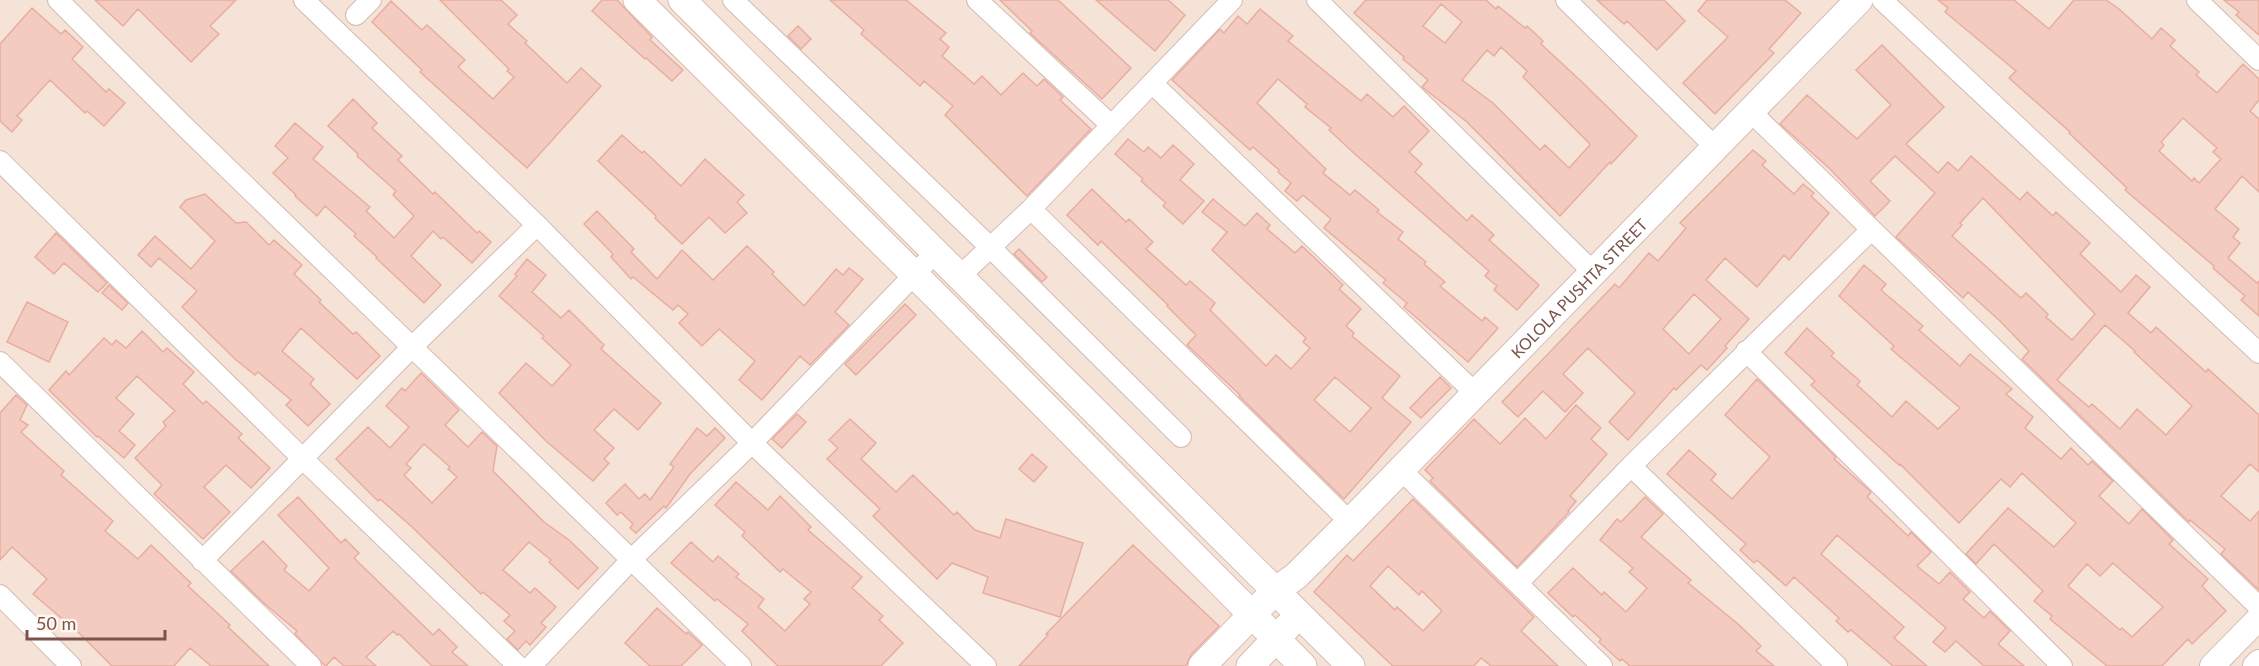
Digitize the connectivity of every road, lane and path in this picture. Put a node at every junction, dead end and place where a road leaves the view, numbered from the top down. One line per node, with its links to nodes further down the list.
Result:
1 (58, 0): 29 (street)
2 (304, 0): 22 (street)
3 (370, 0): 14 (street)
4 (638, 0): 27 (main road)
5 (682, 0): 25 (main road)
6 (733, 0): 24 (street)
7 (977, 0): 18 (street)
8 (1317, 0): 26 (street)
9 (1566, 0): 19 (street)
10 (1859, 0): 17 (main road, KOLOLA PUSHTA STREET)
11 (1882, 0): 31 (street)
12 (2197, 0): 15 (street)
13 (1224, 2): 16 (street)
14 (356, 15)
15 (2259, 60)
16 (1153, 84): 18 (street); 33 (street)
17 (1750, 111): 19 (main road, KOLOLA PUSHTA STREET); 23 (street)
18 (1111, 126): 21 (street)
19 (1715, 147): 26 (main road, KOLOLA PUSHTA STREET)
20 (0, 161): 36 (street)
21 (1031, 208): 24 (street); 39 (street)
22 (537, 225): 29 (street); 35 (street)
23 (1870, 230): 30 (street); 46 (street)
24 (990, 247): 28 (street); 34 (street)
25 (936, 252): 27 (street); 28 (main road)
26 (1594, 273): 33 (main road, KOLOLA PUSHTA STREET)
27 (915, 275): 35 (street); 48 (main road)
28 (960, 276): 44 (main road)
29 (412, 347): 36 (street); 40 (street)
30 (1746, 351): 37 (street); 64 (street)
31 (2259, 353)
32 (0, 362): 41 (street)
33 (1475, 393): 38 (main road, KOLOLA PUSHTA STREET)
34 (1181, 437)
35 (752, 443): 40 (street); 57 (street)
36 (303, 459): 41 (street); 54 (street)
37 (1631, 466): 43 (street); 63 (street)
38 (1401, 470): 39 (main road, KOLOLA PUSHTA STREET); 43 (street)
39 (1350, 522): 42 (main road, KOLOLA PUSHTA STREET)
40 (631, 560): 55 (street); 56 (street)
41 (202, 561): 53 (street)
42 (1296, 576): 44 (main road, KOLOLA PUSHTA STREET); 47 (main road)
43 (1518, 583): 62 (street)
44 (1275, 591): 47 (main road); 48 (main road, KOLOLA PUSHTA STREET)
45 (0, 595): 52 (street)
46 (2259, 606)
47 (1299, 615): 50 (main road); 61 (main road)
48 (1251, 616): 50 (main road); 58 (main road, KOLOLA PUSHTA STREET)
49 (2259, 618): 65 (street)
50 (1275, 639): 59 (main road); 60 (main road)
51 (2259, 662): 66 (street)
52 (71, 666)
53 (311, 666)
54 (518, 666)
55 (531, 666)
56 (741, 666)
57 (986, 666)
58 (1202, 666)
59 (1250, 666)
60 (1303, 666)
61 (1351, 666)
62 (1602, 666)
63 (1837, 666)
64 (2062, 666)
65 (2212, 666)
66 (2255, 666)

